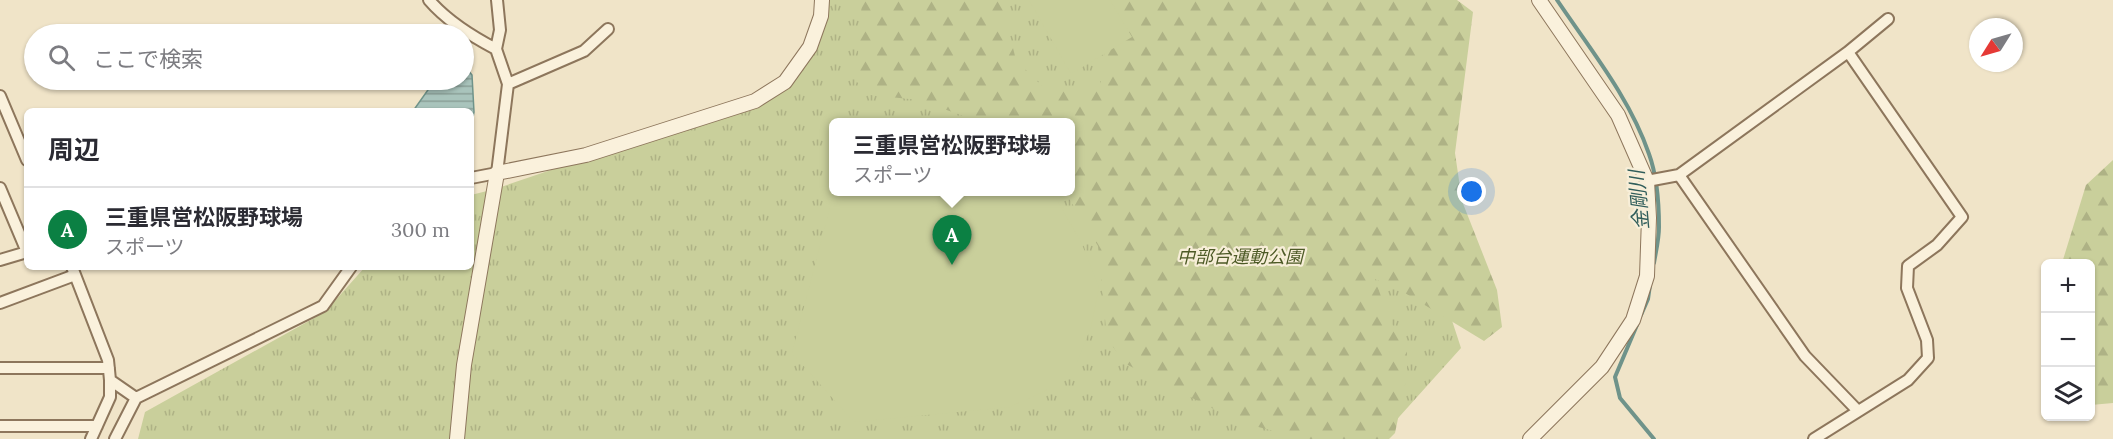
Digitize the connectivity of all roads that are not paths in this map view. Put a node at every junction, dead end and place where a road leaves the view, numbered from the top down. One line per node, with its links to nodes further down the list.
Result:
1 (429, 0): 6 (street)
2 (497, 0): 9 (street)
3 (822, 0): 14 (street)
4 (1539, 0): 17 (street)
5 (1888, 19): 10 (street)
6 (456, 24)
7 (608, 29): 11 (street)
8 (474, 37): 9 (street)
9 (496, 49): 11 (street)
10 (1848, 52): 15 (street); 29 (street)
11 (508, 84): 14 (street)
12 (0, 96): 13 (street)
13 (24, 153)
14 (497, 174): 16 (street); 35 (street)
15 (1679, 174): 17 (street); 29 (street)
16 (474, 178)
17 (1647, 180): 32 (street)
18 (0, 188): 19 (street)
19 (24, 245)
20 (24, 253): 21 (street)
21 (0, 260)
22 (349, 270): 28 (street)
23 (74, 271): 24 (street); 26 (street)
24 (0, 303)
25 (0, 368): 26 (street)
26 (109, 368): 27 (street)
27 (110, 380): 28 (street); 31 (street)
28 (136, 398): 34 (street)
29 (1858, 411): 36 (street)
30 (0, 426): 31 (street)
31 (98, 426): 33 (street)
32 (1538, 436)
33 (91, 439)
34 (115, 439)
35 (457, 439)
36 (1814, 439)

